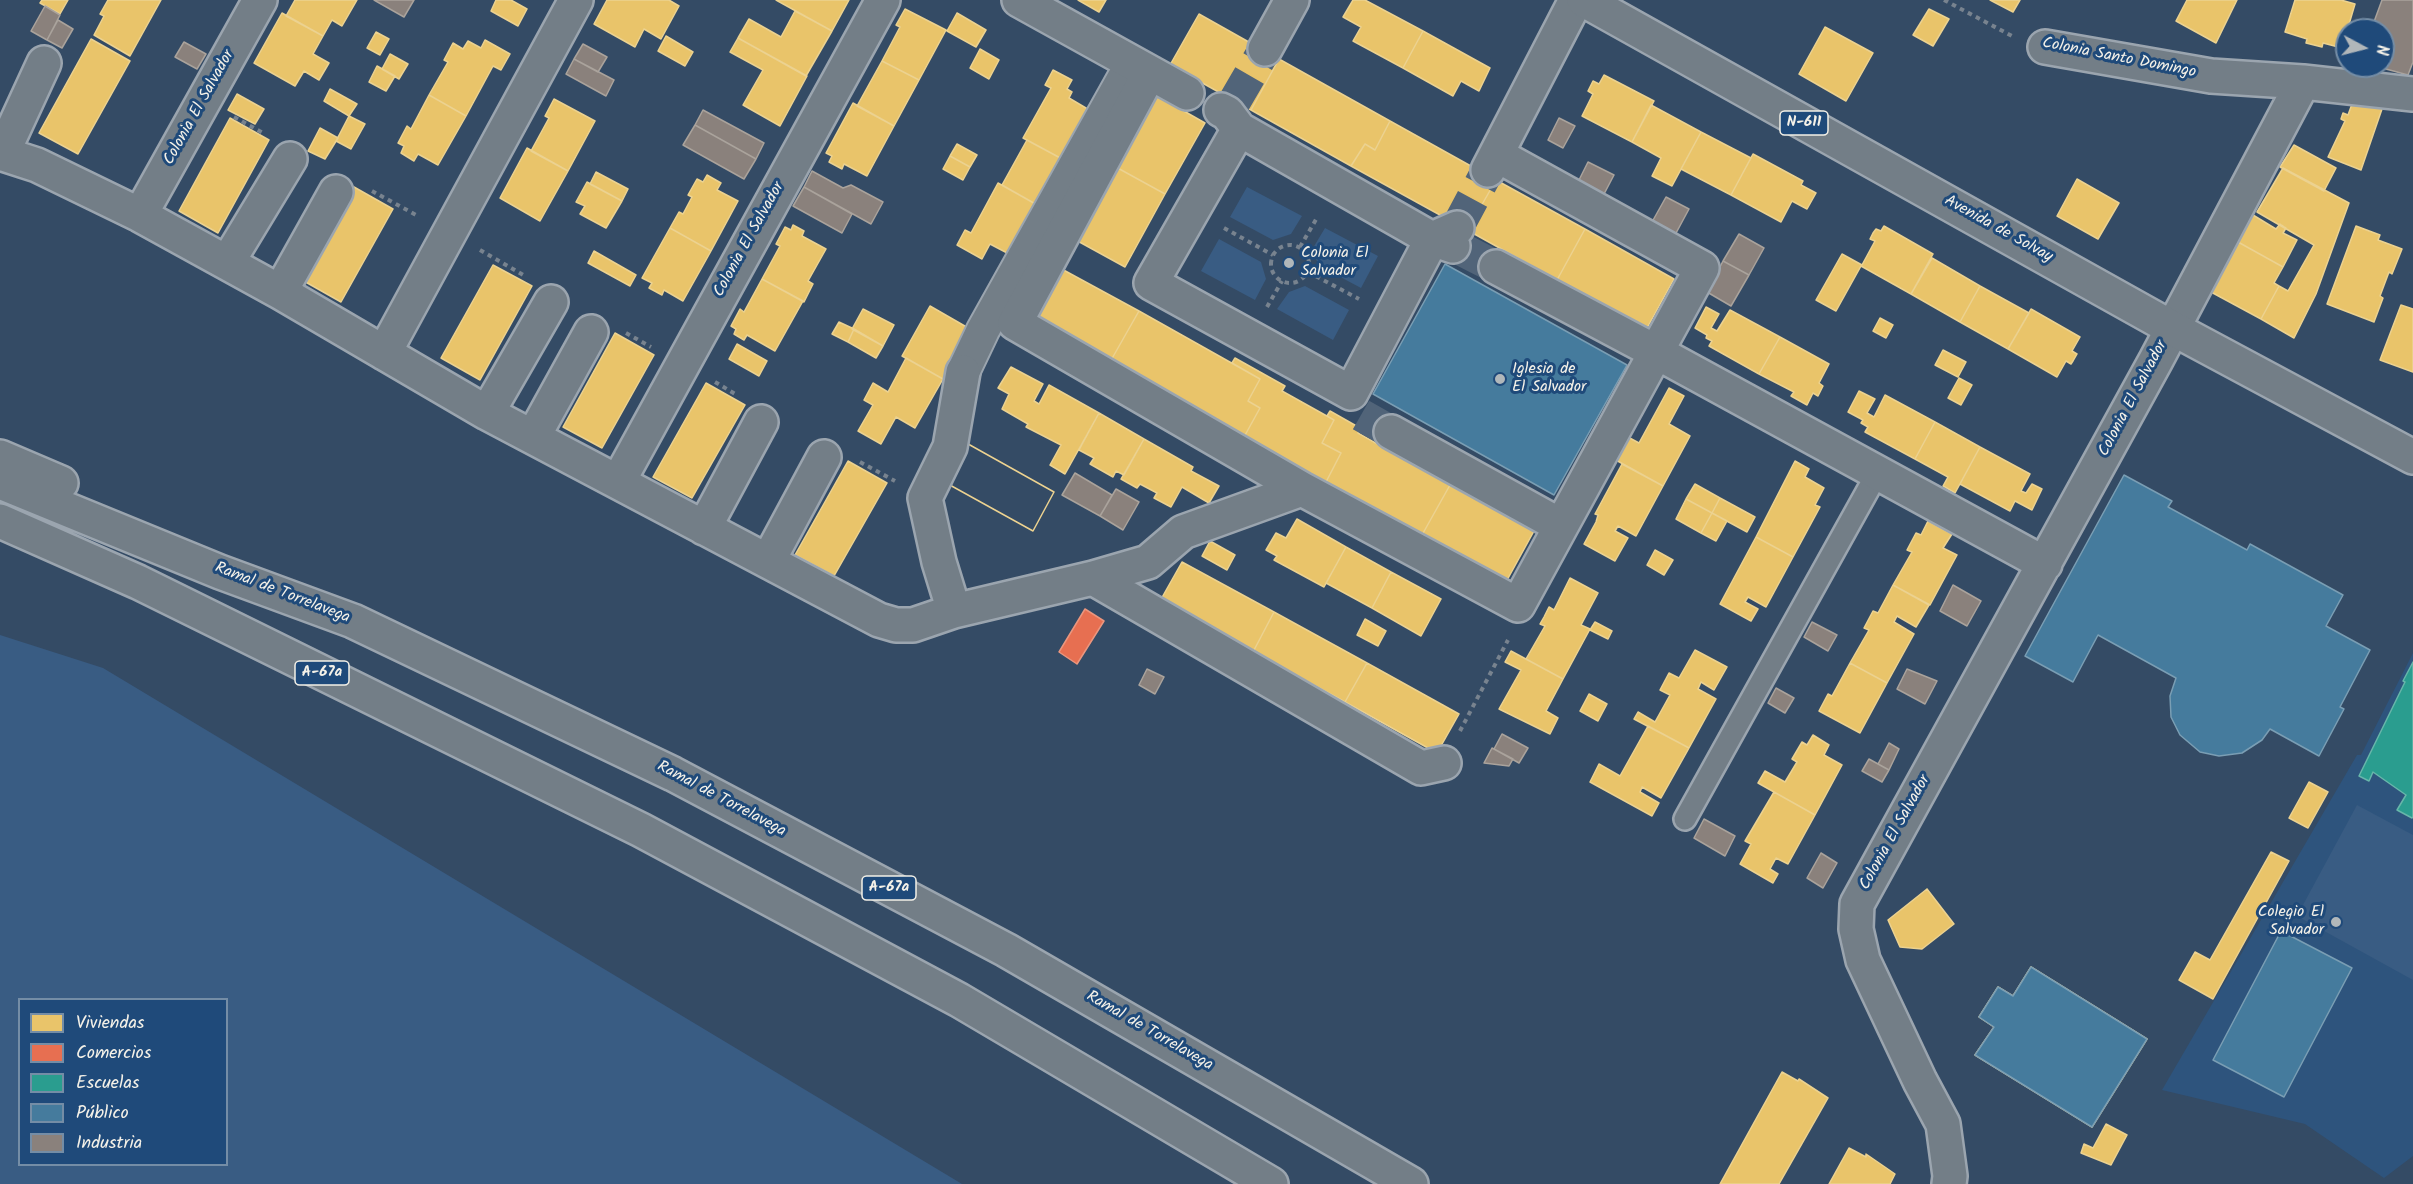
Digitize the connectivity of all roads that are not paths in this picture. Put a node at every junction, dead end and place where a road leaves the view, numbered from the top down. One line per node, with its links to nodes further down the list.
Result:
1 (260, 0): 18 (main road, Colonia El Salvador)
2 (576, 0): 26 (main road)
3 (883, 0): 38 (main road, Colonia El Salvador)
4 (1019, 0): 11 (main road)
5 (1292, 0): 9 (main road)
6 (1576, 0): 27 (main road)
7 (1584, 0): 24 (main road, Avenida de Solvay / N-611)
8 (2045, 46): 12 (main road, Colonia Santo Domingo)
9 (1265, 48)
10 (44, 63): 15 (main road)
11 (1141, 68): 13 (main road); 28 (street); 39 (main road)
12 (2303, 82): 14 (main road, Colonia Santo Domingo); 24 (main road)
13 (1187, 93)
14 (2413, 94)
15 (1, 153): 18 (main road)
16 (290, 159): 19 (main road)
17 (336, 192): 21 (main road)
18 (140, 215): 19 (main road)
19 (227, 263): 21 (main road)
20 (1496, 267): 27 (main road)
21 (280, 292): 26 (main road)
22 (551, 302): 29 (main road)
23 (1391, 316): 23 (main road)
24 (2172, 328): 35 (main road, Avenida de Solvay / N-611); 45 (main road, Colonia El Salvador)
25 (591, 332): 32 (main road)
26 (384, 353): 29 (main road)
27 (1658, 353): 36 (main road); 41 (main road)
28 (963, 372): 47 (main road)
29 (487, 413): 32 (main road)
30 (761, 422): 42 (main road)
31 (1391, 432): 41 (main road)
32 (533, 436): 38 (main road)
33 (0, 457): 48 (main road)
34 (824, 457): 44 (main road)
35 (2413, 457)
36 (1878, 471): 45 (main road); 50 (lane)
37 (0, 482): 48 (main road, Ramal de Torrelavega / A-67a)
38 (618, 482): 42 (main road)
39 (1306, 482): 41 (main road); 46 (main road)
40 (0, 521): 51 (main road, A-67a)
41 (1561, 526)
42 (704, 528): 44 (main road)
43 (0, 538): 51 (main road)
44 (768, 561): 47 (main road)
45 (2045, 564): 54 (main road, Colonia El Salvador)
46 (1093, 578): 47 (main road); 49 (main road)
47 (954, 611)
48 (353, 621): 53 (main road, Ramal de Torrelavega / A-67a)
49 (1444, 763)
50 (1685, 819)
51 (641, 830): 52 (main road, A-67a)
52 (1271, 1184)
53 (1411, 1184)
54 (1949, 1184)

